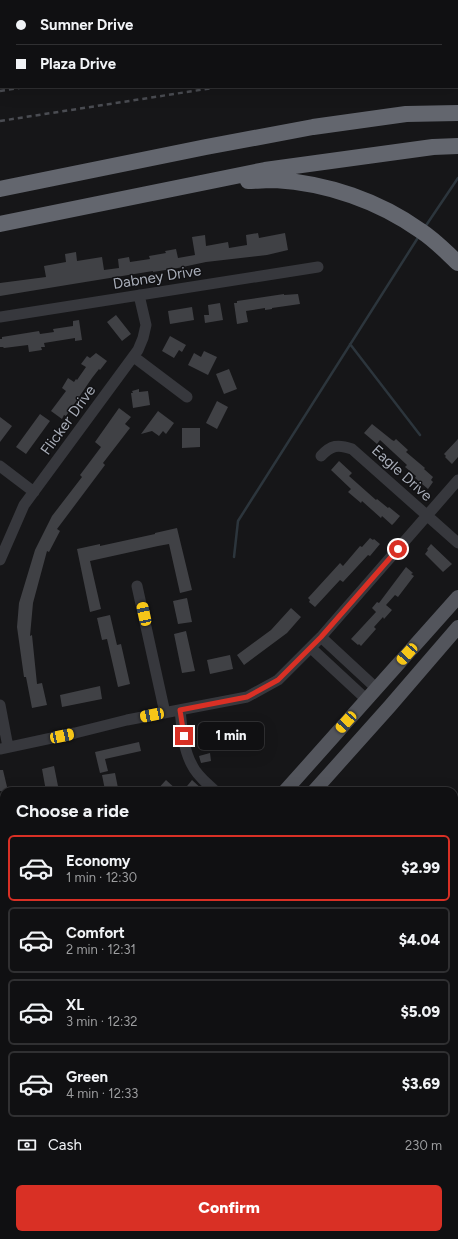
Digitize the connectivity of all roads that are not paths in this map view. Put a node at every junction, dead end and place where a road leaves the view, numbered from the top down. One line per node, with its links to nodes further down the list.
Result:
1 (458, 106): 3 (highway)
2 (458, 112): 3 (highway)
3 (406, 114): 6 (highway)
4 (458, 146): 5 (highway)
5 (204, 183): 7 (highway); 8 (highway)
6 (3, 188)
7 (3, 224)
8 (458, 263)
9 (318, 267): 10 (street, Dabney Drive)
10 (139, 295): 11 (street, Dabney Drive); 12 (street, Flicker Drive)
11 (0, 317)
12 (134, 357): 13 (street); 17 (street, Flicker Drive)
13 (187, 397)
14 (320, 456): 18 (street, Eagle Drive)
15 (0, 466): 17 (street)
16 (458, 480): 18 (street)
17 (34, 492): 20 (street, Flicker Drive)
18 (427, 516): 19 (street, Eagle Drive); 24 (street)
19 (458, 543)
20 (0, 560)
21 (137, 586): 30 (street)
22 (458, 597): 26 (main road)
23 (458, 627): 34 (main road)
24 (321, 637): 25 (street); 26 (street)
25 (310, 648): 27 (street); 29 (street)
26 (376, 688): 27 (main road)
27 (366, 699): 33 (main road)
28 (0, 704): 31 (street)
29 (180, 710): 30 (street); 32 (street)
30 (164, 713): 31 (street)
31 (4, 748)
32 (211, 787)
33 (289, 787)
34 (318, 787)

